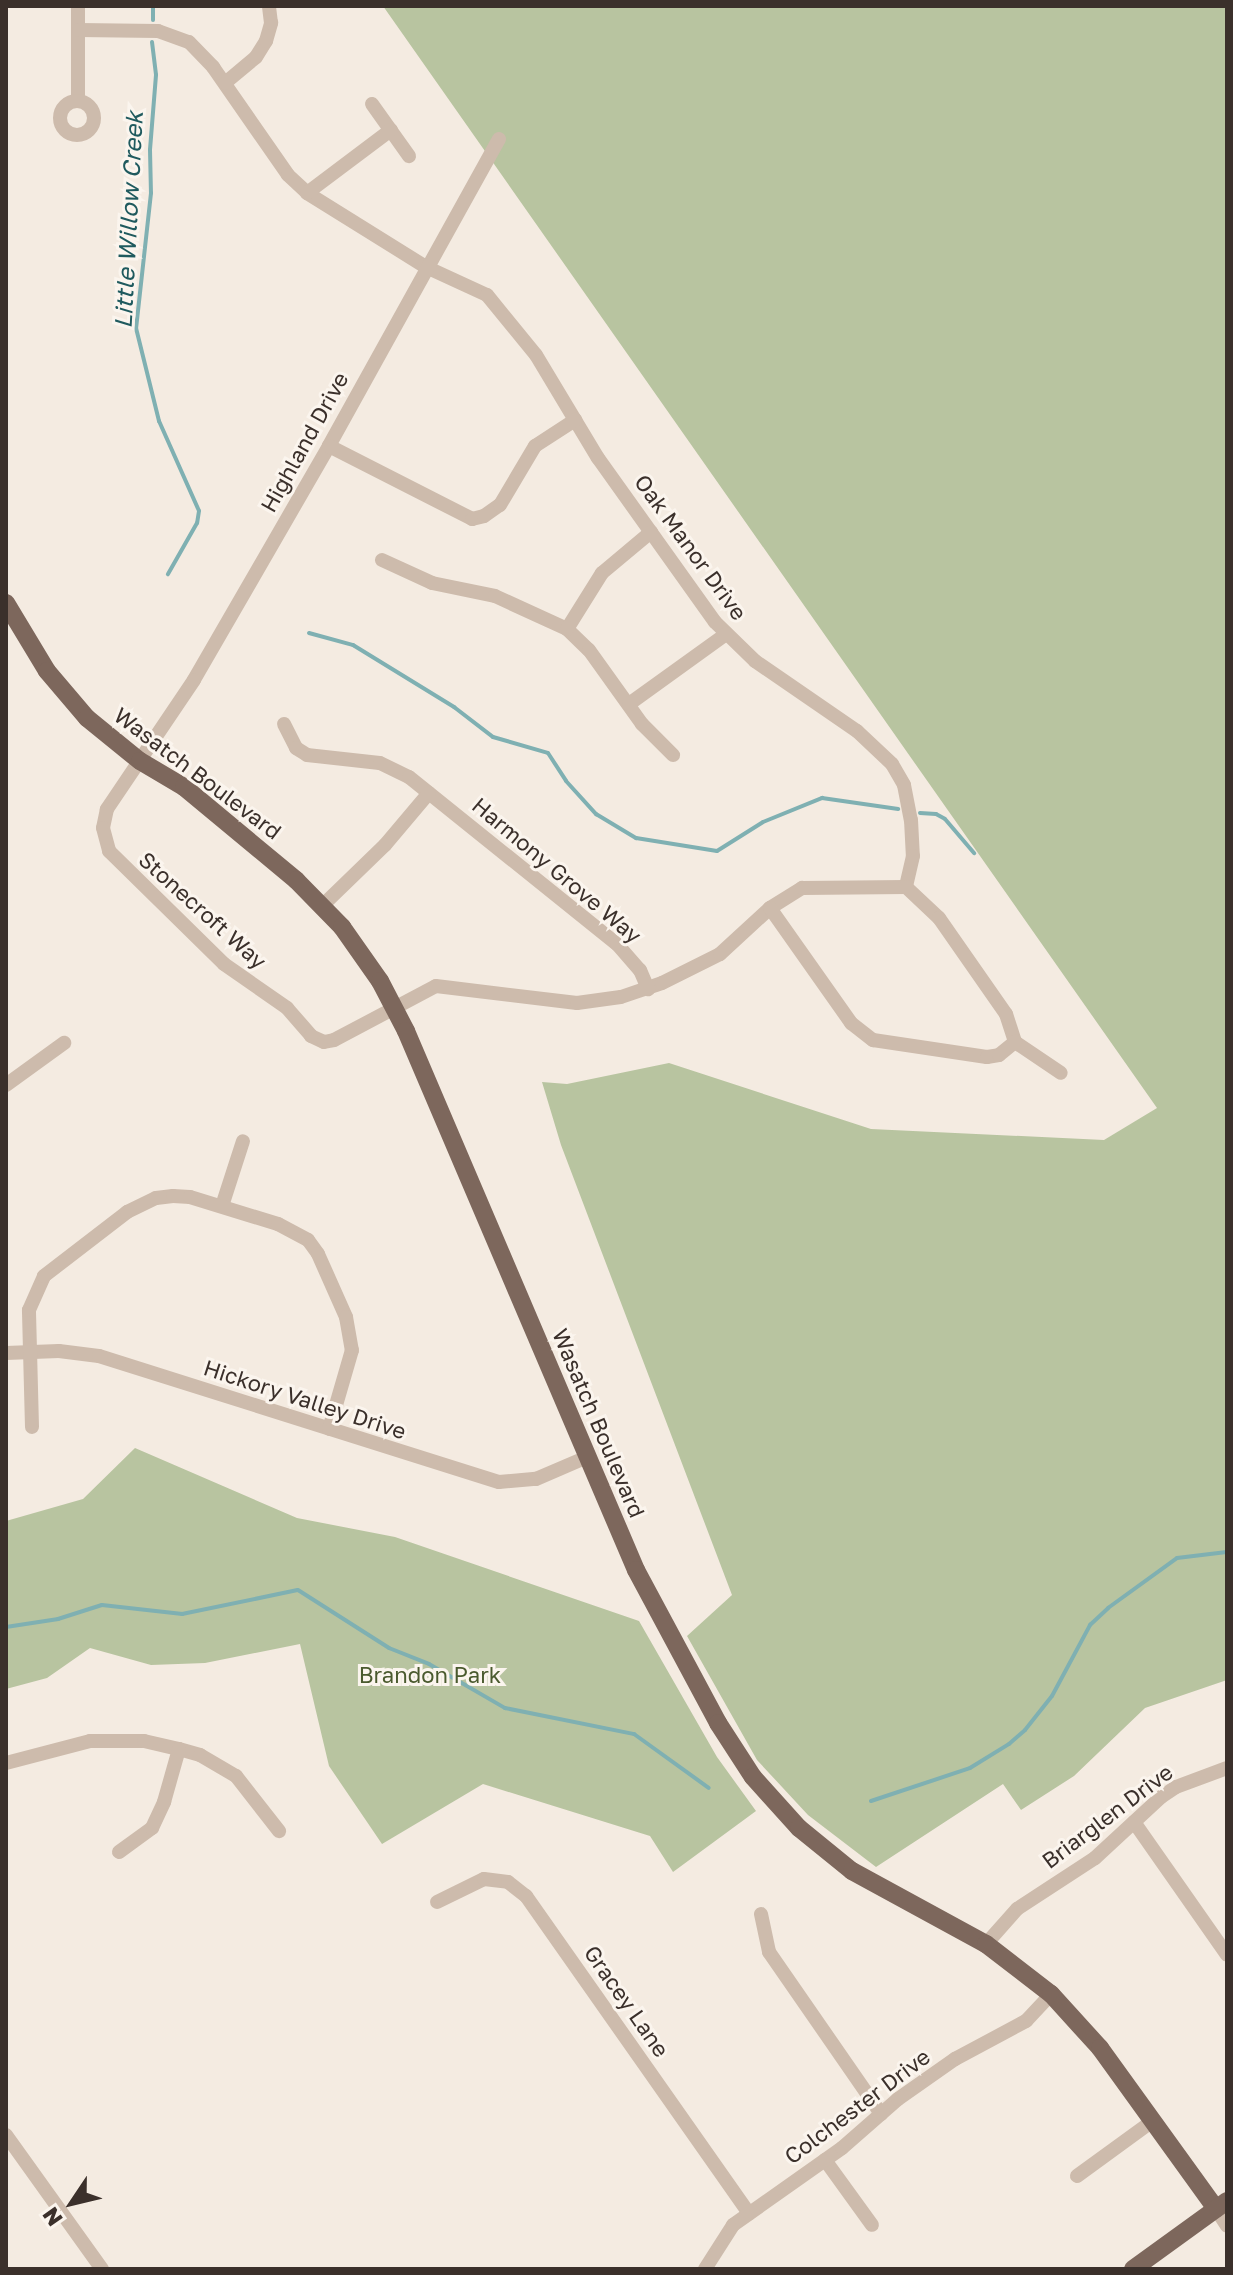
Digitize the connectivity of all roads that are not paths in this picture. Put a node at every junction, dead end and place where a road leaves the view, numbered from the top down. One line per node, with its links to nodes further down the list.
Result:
1 (78, 6): 3 (street)
2 (269, 6): 4 (street)
3 (79, 30): 4 (street, Oak Manor Drive); 5 (street)
4 (225, 83): 10 (street, Oak Manor Drive)
5 (78, 100)
6 (372, 104): 7 (street)
7 (391, 130): 9 (street); 10 (street)
8 (499, 139): 11 (street, Highland Drive)
9 (409, 156)
10 (307, 193): 11 (street, Oak Manor Drive)
11 (426, 267): 12 (street, Oak Manor Drive); 13 (street, Highland Drive)
12 (575, 420): 13 (street); 14 (street, Oak Manor Drive)
13 (329, 446): 22 (street, Highland Drive)
14 (651, 532): 17 (street); 18 (street, Oak Manor Drive)
15 (382, 560): 17 (street)
16 (6, 603): 22 (main road, Wasatch Boulevard)
17 (567, 629): 19 (street)
18 (726, 634): 19 (street); 24 (street, Oak Manor Drive)
19 (629, 704): 21 (street)
20 (284, 724): 23 (street, Harmony Grove Way)
21 (673, 755)
22 (140, 761): 25 (main road, Wasatch Boulevard); 28 (street, Stonecroft Way)
23 (429, 793): 25 (street); 27 (street, Harmony Grove Way)
24 (906, 887): 26 (street); 29 (street)
25 (322, 906): 28 (main road, Wasatch Boulevard)
26 (770, 908): 27 (street); 29 (street)
27 (648, 989): 28 (street)
28 (394, 1007): 39 (main road, Wasatch Boulevard)
29 (1015, 1042): 31 (street)
30 (64, 1043): 32 (street)
31 (1061, 1073)
32 (6, 1085)
33 (243, 1141): 34 (street)
34 (222, 1206): 35 (street); 38 (street)
35 (27, 1351): 36 (street, Hickory Valley Drive); 37 (street); 38 (street, Hickory Valley Drive)
36 (6, 1353)
37 (32, 1427)
38 (329, 1429): 39 (street, Hickory Valley Drive)
39 (587, 1457): 48 (main road, Wasatch Boulevard)
40 (179, 1749): 41 (street); 44 (street); 45 (street)
41 (6, 1763)
42 (1227, 1768): 43 (street, Briarglen Drive)
43 (1134, 1822): 48 (street, Briarglen Drive); 49 (street)
44 (279, 1831)
45 (119, 1852)
46 (437, 1902): 57 (street, Gracey Lane)
47 (761, 1914): 51 (street)
48 (986, 1944): 50 (main road, Wasatch Boulevard)
49 (1227, 1955)
50 (1051, 1994): 51 (street, Colchester Drive); 52 (main road, Wasatch Boulevard)
51 (881, 2114): 54 (street, Colchester Drive)
52 (1151, 2122): 55 (street); 56 (main road, Wasatch Boulevard)
53 (6, 2135): 60 (street)
54 (825, 2160): 57 (street, Colchester Drive); 58 (street)
55 (1077, 2176)
56 (1221, 2205): 59 (street); 62 (main road)
57 (749, 2213): 61 (street, Colchester Drive)
58 (872, 2225)
59 (1227, 2226)
60 (102, 2269)
61 (705, 2269)
62 (1133, 2269)

